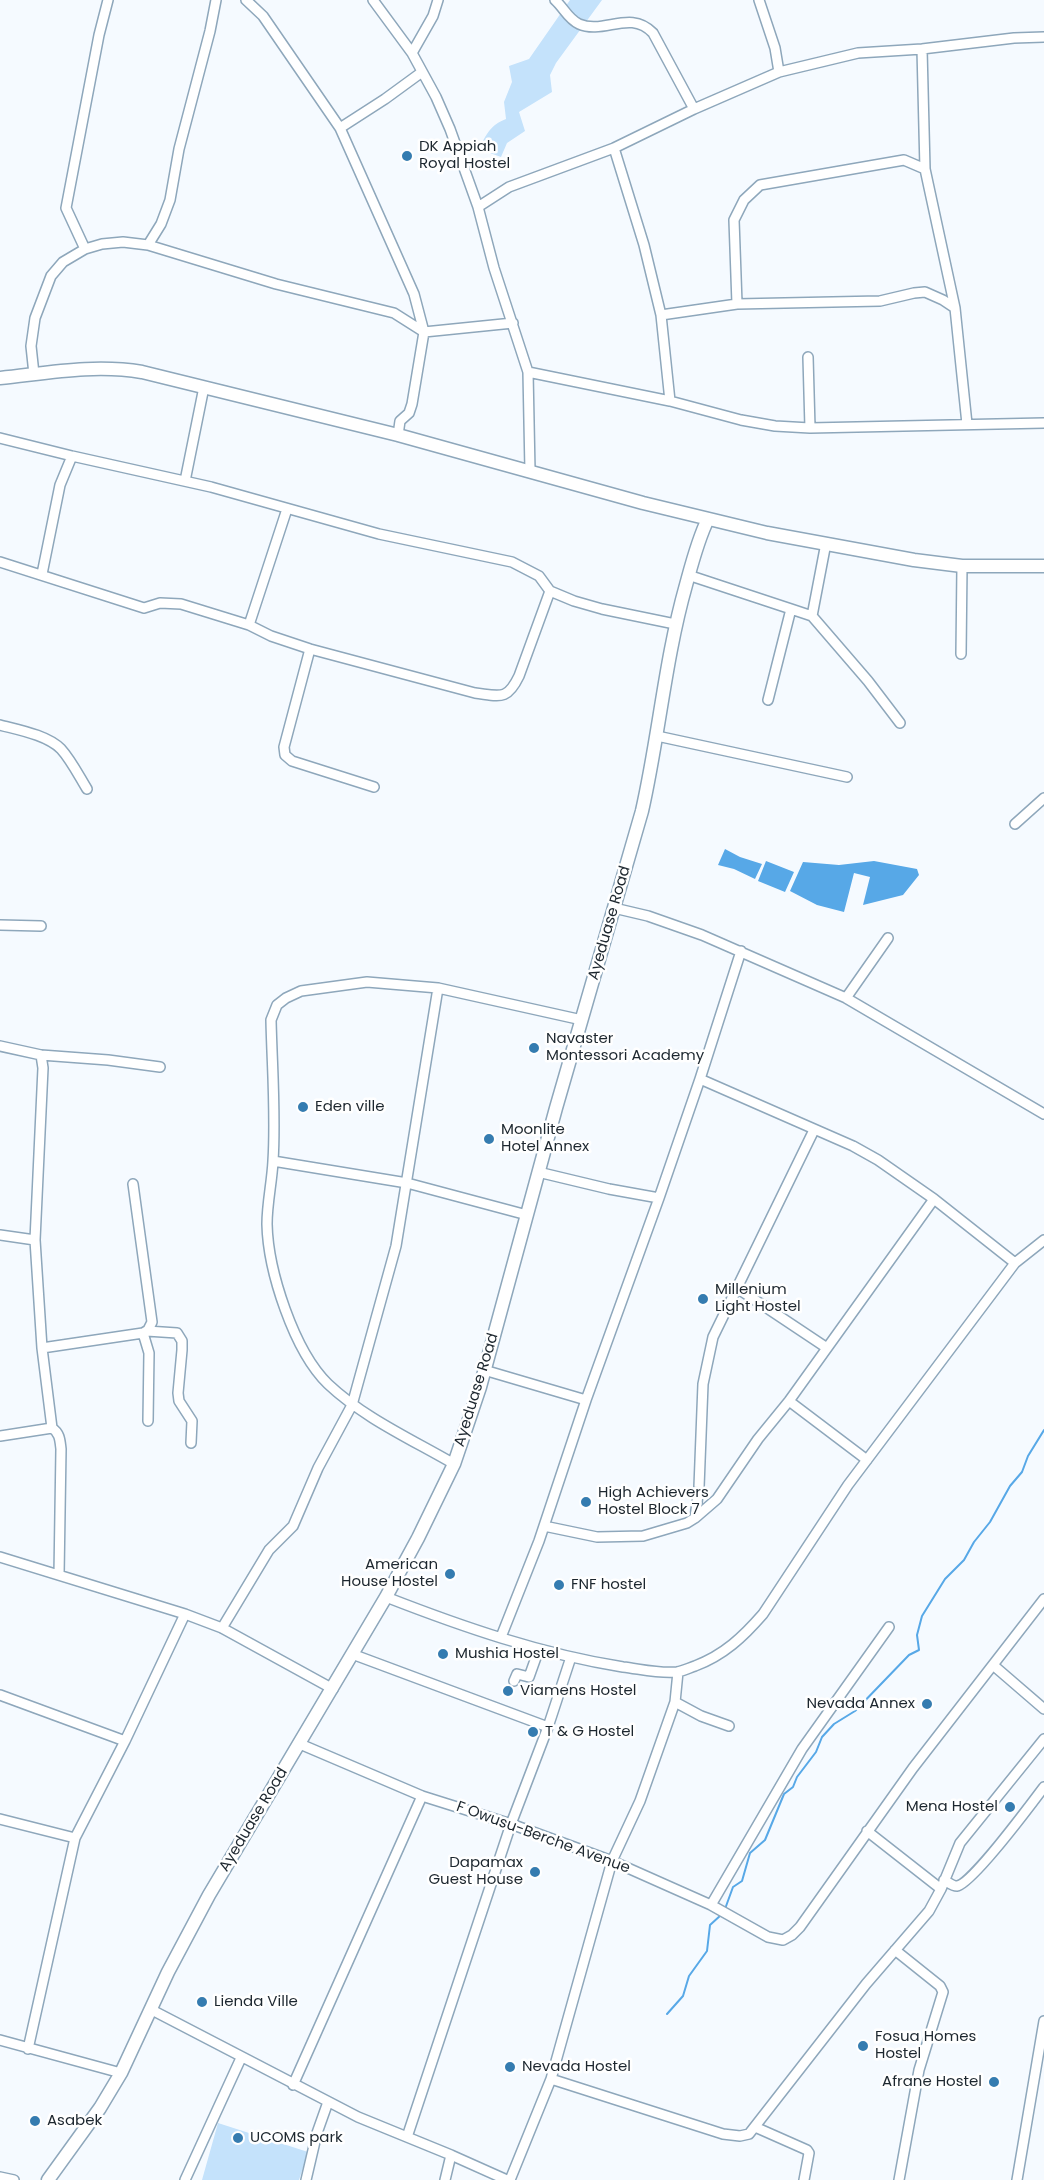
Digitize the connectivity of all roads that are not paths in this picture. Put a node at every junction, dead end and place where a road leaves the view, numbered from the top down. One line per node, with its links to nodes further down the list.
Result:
1 (108, 0): 19 (street)
2 (216, 0): 18 (street)
3 (246, 0): 14 (street)
4 (373, 0): 10 (street)
5 (438, 0): 10 (street)
6 (555, 0): 13 (street)
7 (759, 0): 12 (street)
8 (1044, 37): 9 (street)
9 (922, 49): 12 (street); 16 (street)
10 (412, 53): 11 (street)
11 (422, 72): 14 (street); 17 (street)
12 (779, 72): 13 (street)
13 (694, 109): 15 (street)
14 (340, 128): 24 (street)
15 (614, 148): 17 (street); 22 (street)
16 (925, 169): 20 (street); 21 (street)
17 (478, 207): 23 (street)
18 (148, 245): 19 (street); 24 (street)
19 (85, 249): 27 (street)
20 (737, 304): 21 (street); 22 (street)
21 (955, 308): 32 (street)
22 (662, 315): 30 (street)
23 (513, 323): 24 (street); 26 (street)
24 (424, 332): 34 (street)
25 (808, 357): 33 (street)
26 (528, 372): 30 (street); 37 (street)
27 (34, 374): 28 (street); 29 (street)
28 (0, 378)
29 (204, 387): 34 (street); 38 (street)
30 (670, 401): 33 (street)
31 (1044, 423): 32 (street)
32 (967, 424): 33 (street)
33 (810, 428)
34 (398, 435): 37 (street)
35 (0, 438): 36 (street)
36 (72, 456): 38 (street); 45 (street)
37 (530, 471): 40 (street)
38 (185, 481): 39 (street)
39 (286, 508): 47 (street); 51 (street)
40 (708, 519): 41 (street); 46 (street, Ayeduase Road)
41 (826, 543): 43 (street); 49 (street)
42 (0, 562): 45 (street)
43 (962, 566): 44 (street); 53 (street)
44 (1044, 566)
45 (42, 574): 51 (street)
46 (688, 575): 48 (street); 50 (street, Ayeduase Road)
47 (550, 591): 50 (street); 52 (street)
48 (791, 609): 49 (street); 54 (street)
49 (812, 616): 55 (street)
50 (675, 624): 57 (street, Ayeduase Road)
51 (249, 626): 52 (street)
52 (310, 649): 59 (street)
53 (961, 654)
54 (768, 700)
55 (900, 723)
56 (0, 725): 60 (street)
57 (657, 736): 58 (street); 63 (street, Ayeduase Road)
58 (847, 777)
59 (374, 787)
60 (87, 789)
61 (1044, 798): 62 (street)
62 (1016, 824)
63 (614, 908): 67 (street); 70 (street, Ayeduase Road)
64 (0, 925): 65 (street)
65 (41, 926)
66 (888, 938): 69 (street)
67 (741, 951): 69 (street); 74 (street)
68 (438, 988): 70 (street); 77 (street); 79 (street)
69 (846, 998): 75 (street)
70 (582, 1020): 78 (street, Ayeduase Road)
71 (0, 1046): 72 (street)
72 (40, 1054): 73 (street); 85 (street)
73 (160, 1067)
74 (700, 1080): 76 (street); 81 (street)
75 (1044, 1114)
76 (814, 1130): 82 (street); 88 (street)
77 (273, 1161): 79 (street); 95 (street)
78 (538, 1172): 81 (street); 83 (street, Ayeduase Road)
79 (407, 1183): 83 (street); 95 (street)
80 (133, 1184): 89 (street)
81 (659, 1198): 93 (street)
82 (934, 1199): 87 (street); 91 (street)
83 (527, 1215): 92 (street, Ayeduase Road)
84 (0, 1235): 85 (street)
85 (34, 1240): 90 (street)
86 (1044, 1240): 87 (street)
87 (1015, 1263): 100 (street)
88 (737, 1288): 91 (street); 102 (street)
89 (145, 1332): 90 (street); 96 (street); 99 (street)
90 (42, 1348): 97 (street)
91 (827, 1348): 94 (street)
92 (484, 1370): 93 (street); 101 (street, Ayeduase Road)
93 (586, 1400): 103 (street)
94 (789, 1401): 100 (street); 102 (street)
95 (352, 1405): 101 (street); 110 (street)
96 (148, 1421)
97 (52, 1428): 98 (street); 105 (street)
98 (0, 1436)
99 (191, 1443)
100 (867, 1460): 116 (street)
101 (454, 1464): 106 (street, Ayeduase Road)
102 (695, 1518): 103 (street)
103 (544, 1526): 111 (street)
104 (0, 1557): 105 (street)
105 (59, 1575): 108 (street)
106 (386, 1597): 111 (street); 113 (street, Ayeduase Road)
107 (1044, 1599): 115 (street)
108 (185, 1614): 110 (street); 125 (street)
109 (889, 1627): 135 (street)
110 (222, 1628): 118 (street)
111 (501, 1637): 112 (street)
112 (539, 1649): 114 (street); 117 (street)
113 (352, 1654): 118 (street, Ayeduase Road); 123 (street)
114 (571, 1658): 116 (street); 123 (street)
115 (993, 1665): 121 (street); 131 (street)
116 (678, 1672): 120 (street)
117 (514, 1681)
118 (333, 1689): 126 (street, Ayeduase Road)
119 (0, 1695): 125 (street)
120 (675, 1702): 122 (street); 133 (street)
121 (1044, 1709)
122 (729, 1726)
123 (548, 1727): 130 (street)
124 (1044, 1739): 134 (street)
125 (125, 1741): 132 (street)
126 (300, 1744): 128 (street, F Owusu-Berche Avenue); 137 (street, Ayeduase Road)
127 (1044, 1787): 134 (street)
128 (422, 1796): 130 (street, F Owusu-Berche Avenue); 144 (street)
129 (0, 1819): 132 (street)
130 (511, 1824): 133 (street, F Owusu-Berche Avenue); 147 (street)
131 (867, 1831): 134 (street); 135 (street, F Owusu-Berche Avenue)
132 (75, 1838): 140 (street)
133 (612, 1861): 135 (street, F Owusu-Berche Avenue); 143 (street)
134 (942, 1885): 136 (street)
135 (711, 1905)
136 (896, 1950): 146 (street); 157 (street)
137 (150, 2009): 141 (street); 142 (street, Ayeduase Road)
138 (1044, 2022): 158 (street)
139 (0, 2040): 140 (street)
140 (28, 2049): 142 (street)
141 (240, 2058): 144 (street); 152 (street)
142 (121, 2073): 151 (street, Ayeduase Road)
143 (551, 2079): 146 (street); 155 (street)
144 (293, 2085): 145 (street)
145 (328, 2102): 147 (street); 153 (street)
146 (755, 2127): 156 (street)
147 (407, 2137): 148 (street)
148 (451, 2154): 154 (street); 155 (street)
149 (0, 2177): 150 (street)
150 (14, 2180)
151 (48, 2180)
152 (185, 2180)
153 (306, 2180)
154 (445, 2180)
155 (509, 2180)
156 (804, 2180)
157 (899, 2180)
158 (1017, 2180)

